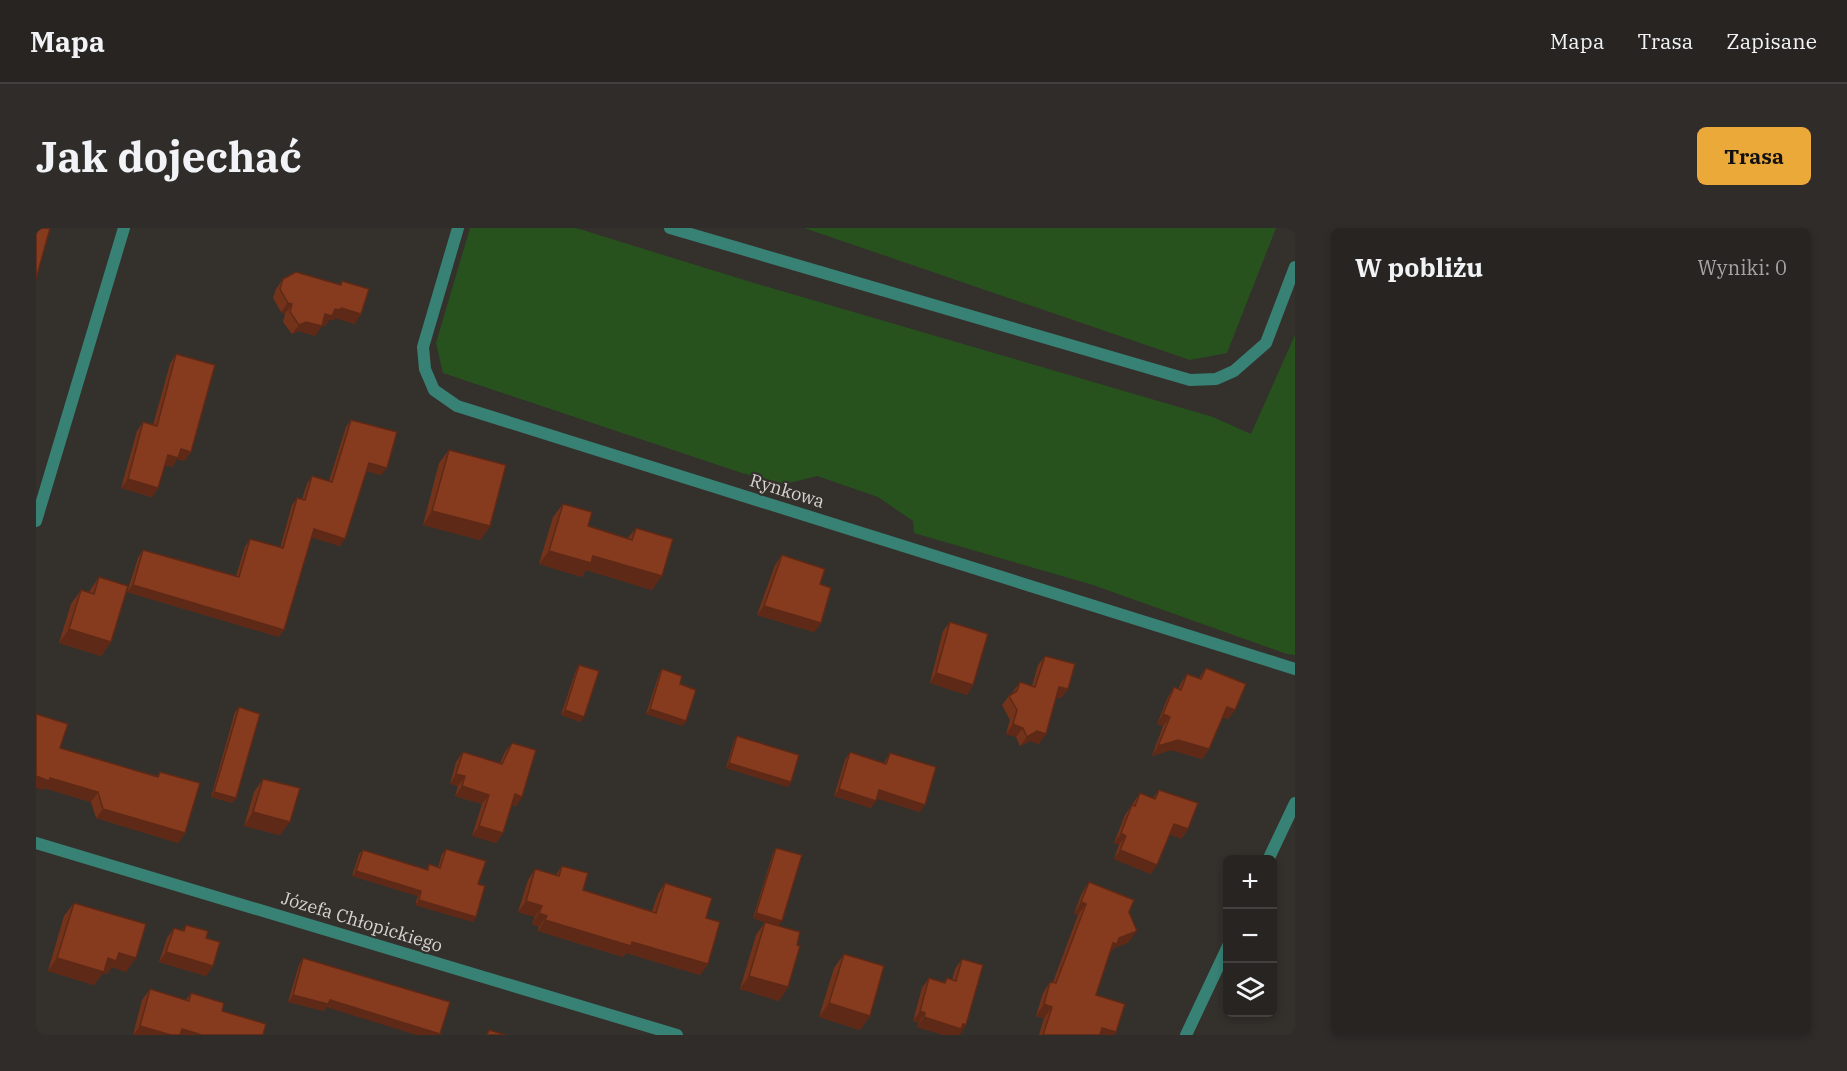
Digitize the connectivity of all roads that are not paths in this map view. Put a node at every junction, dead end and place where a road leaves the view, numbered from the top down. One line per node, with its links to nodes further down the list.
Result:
1 (124, 228): 6 (street)
2 (458, 228): 7 (street, Rynkowa)
3 (670, 228): 4 (street)
4 (691, 231): 5 (street)
5 (1294, 273)
6 (36, 521)
7 (1295, 669)
8 (1295, 803): 10 (street)
9 (36, 843): 12 (street, Józefa Chłopickiego)
10 (1270, 855)
11 (1223, 955): 13 (street)
12 (677, 1035)
13 (1186, 1035)

